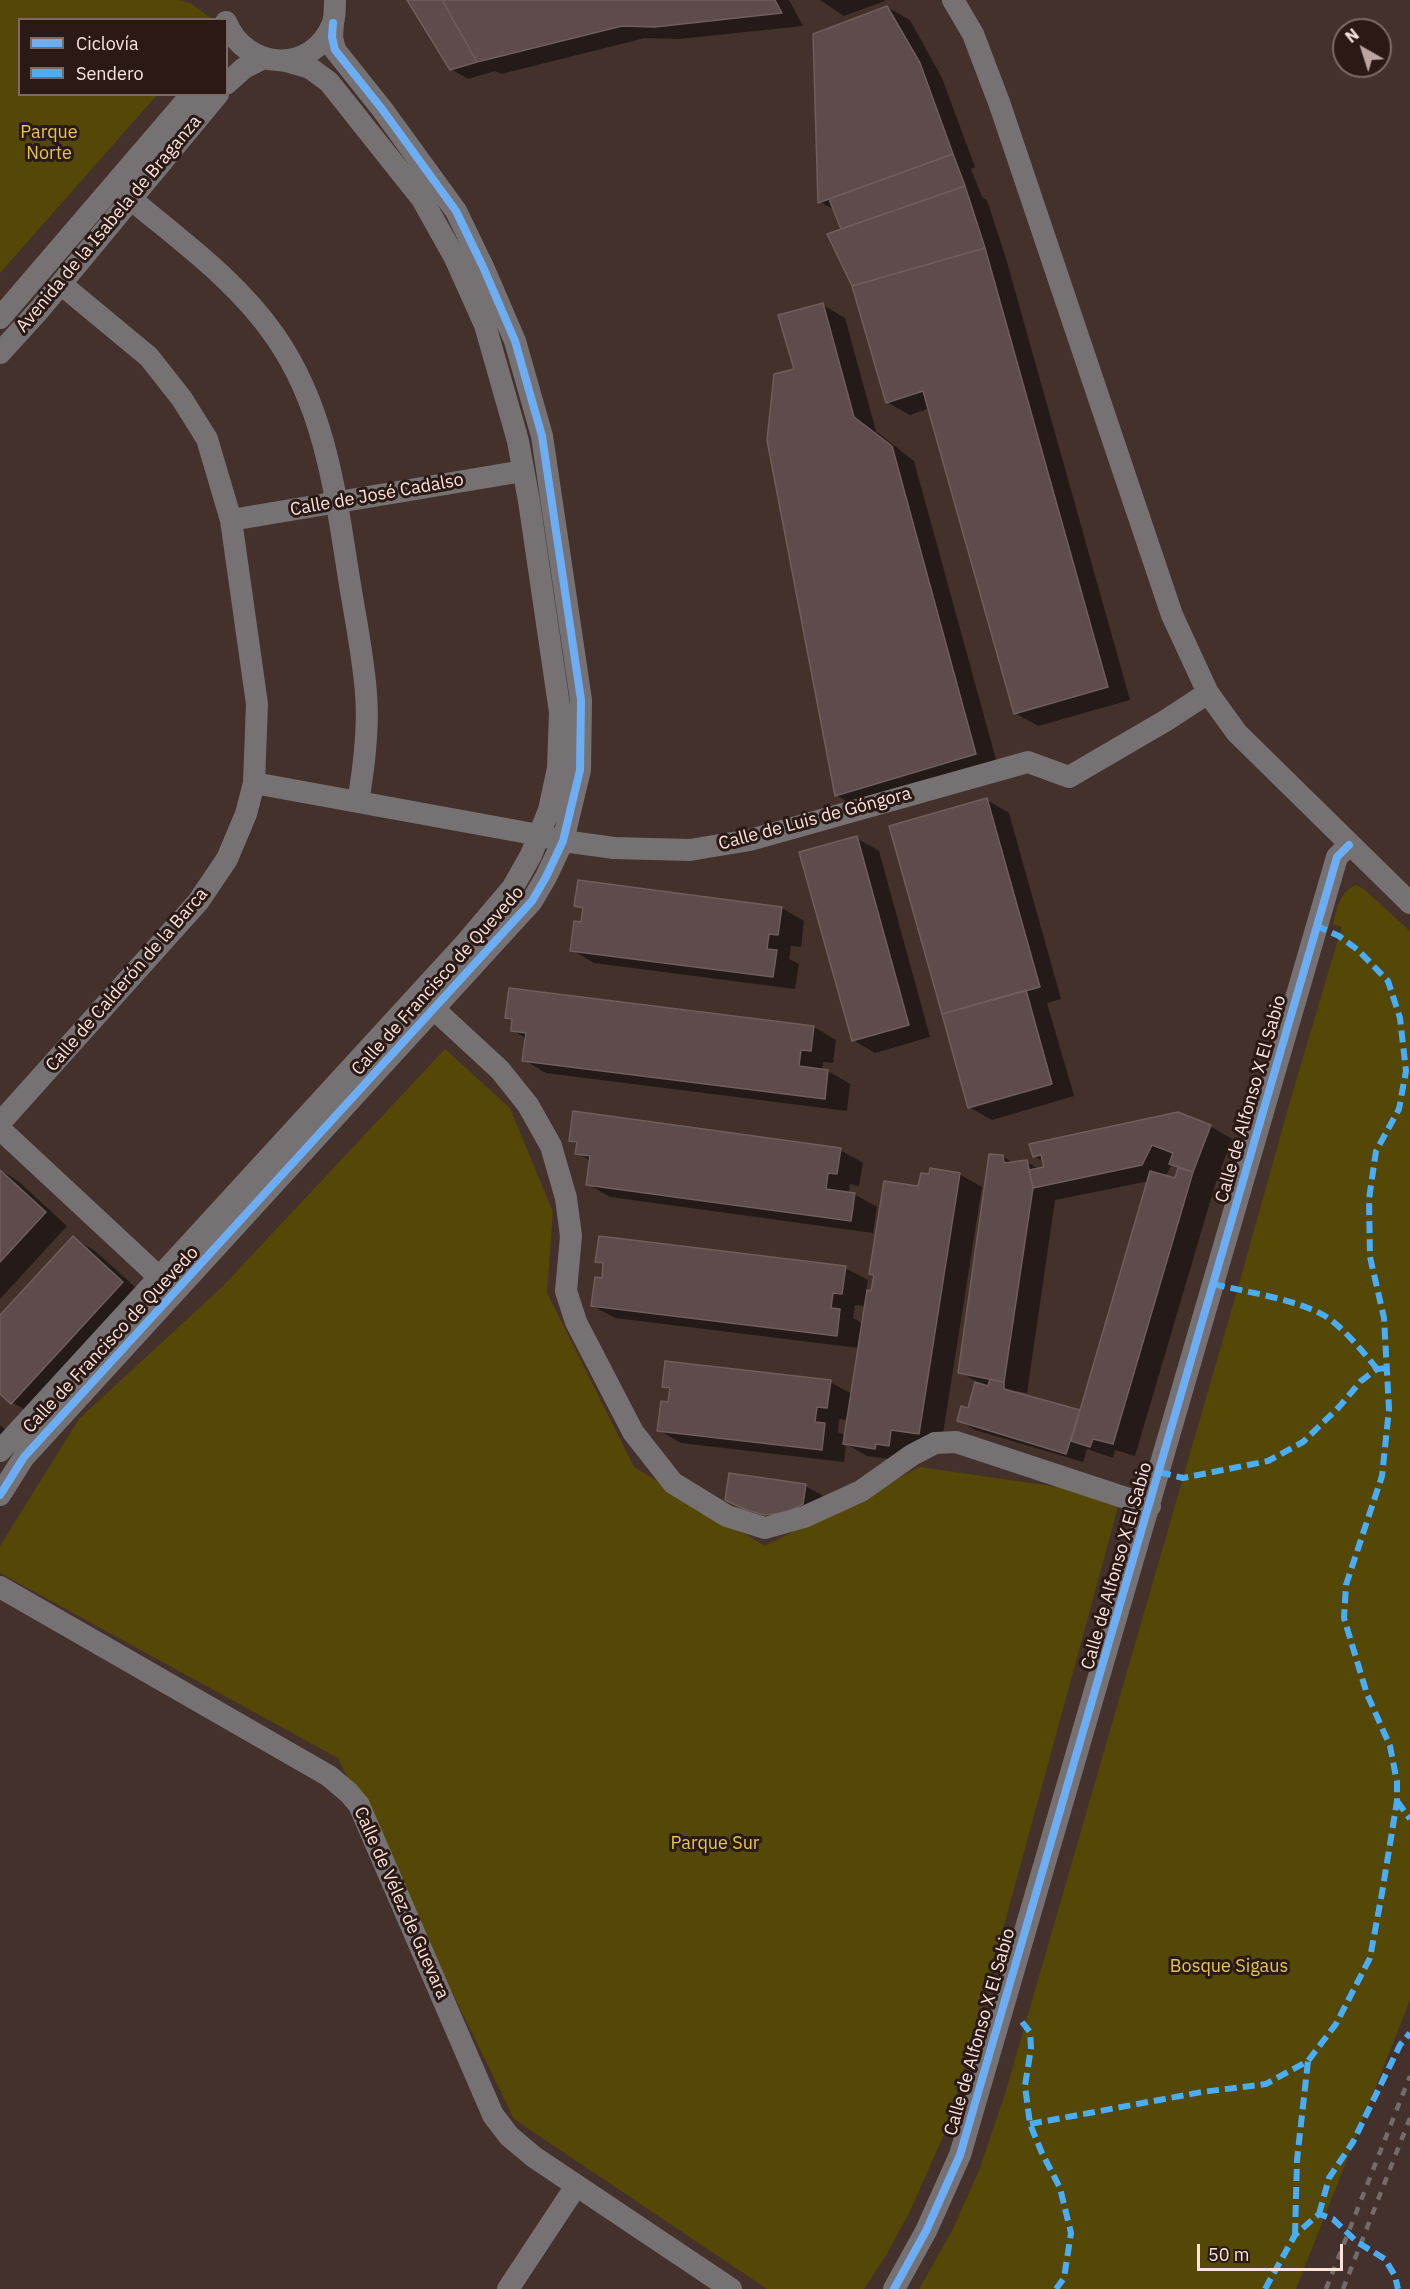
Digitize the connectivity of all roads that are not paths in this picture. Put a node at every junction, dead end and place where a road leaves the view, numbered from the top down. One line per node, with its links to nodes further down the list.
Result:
1 (225, 0): 4 (street)
2 (335, 0): 5 (street, Calle de Francisco de Quevedo)
3 (953, 0): 18 (street)
4 (226, 18)
5 (333, 22): 7 (street); 22 (street, Calle de Francisco de Quevedo)
6 (228, 31): 7 (street, Calle de Francisco de Quevedo)
7 (275, 59): 8 (street); 15 (street, Calle de Francisco de Quevedo)
8 (228, 82)
9 (190, 96): 13 (street, Avenida de la Isabela de Braganza)
10 (216, 96): 11 (street, Avenida de la Isabela de Braganza)
11 (131, 199): 12 (street, Avenida de la Isabela de Braganza); 16 (street)
12 (61, 284): 14 (street, Avenida de la Isabela de Braganza); 17 (street, Calle de Calderón de la Barca)
13 (0, 318)
14 (0, 352)
15 (524, 471): 16 (street, Calle de José Cadalso); 21 (street, Calle de Francisco de Quevedo)
16 (338, 502): 17 (street, Calle de José Cadalso); 20 (street)
17 (231, 520): 19 (street, Calle de Calderón de la Barca)
18 (1208, 693): 22 (street, Calle de Luis de Góngora); 23 (street)
19 (254, 783): 20 (street, Calle de Luis de Góngora); 26 (street, Calle de Calderón de la Barca)
20 (358, 802): 21 (street, Calle de Luis de Góngora)
21 (539, 835): 22 (street, Calle de Luis de Góngora); 28 (street, Calle de Francisco de Quevedo)
22 (563, 841): 25 (street, Calle de Francisco de Quevedo)
23 (1349, 845): 24 (street); 31 (street, Calle de Alfonso X El Sabio)
24 (1410, 903)
25 (434, 1009): 30 (street, Calle de Francisco de Quevedo); 31 (street)
26 (0, 1123)
27 (0, 1129): 28 (street)
28 (159, 1277): 29 (street, Calle de Francisco de Quevedo)
29 (0, 1451)
30 (0, 1495)
31 (1150, 1506): 36 (street, Calle de Alfonso X El Sabio)
32 (0, 1587): 33 (street, Calle de Vélez de Guevara)
33 (576, 2187): 34 (street); 35 (street, Calle de Vélez de Guevara)
34 (508, 2289)
35 (731, 2289)
36 (894, 2289)

